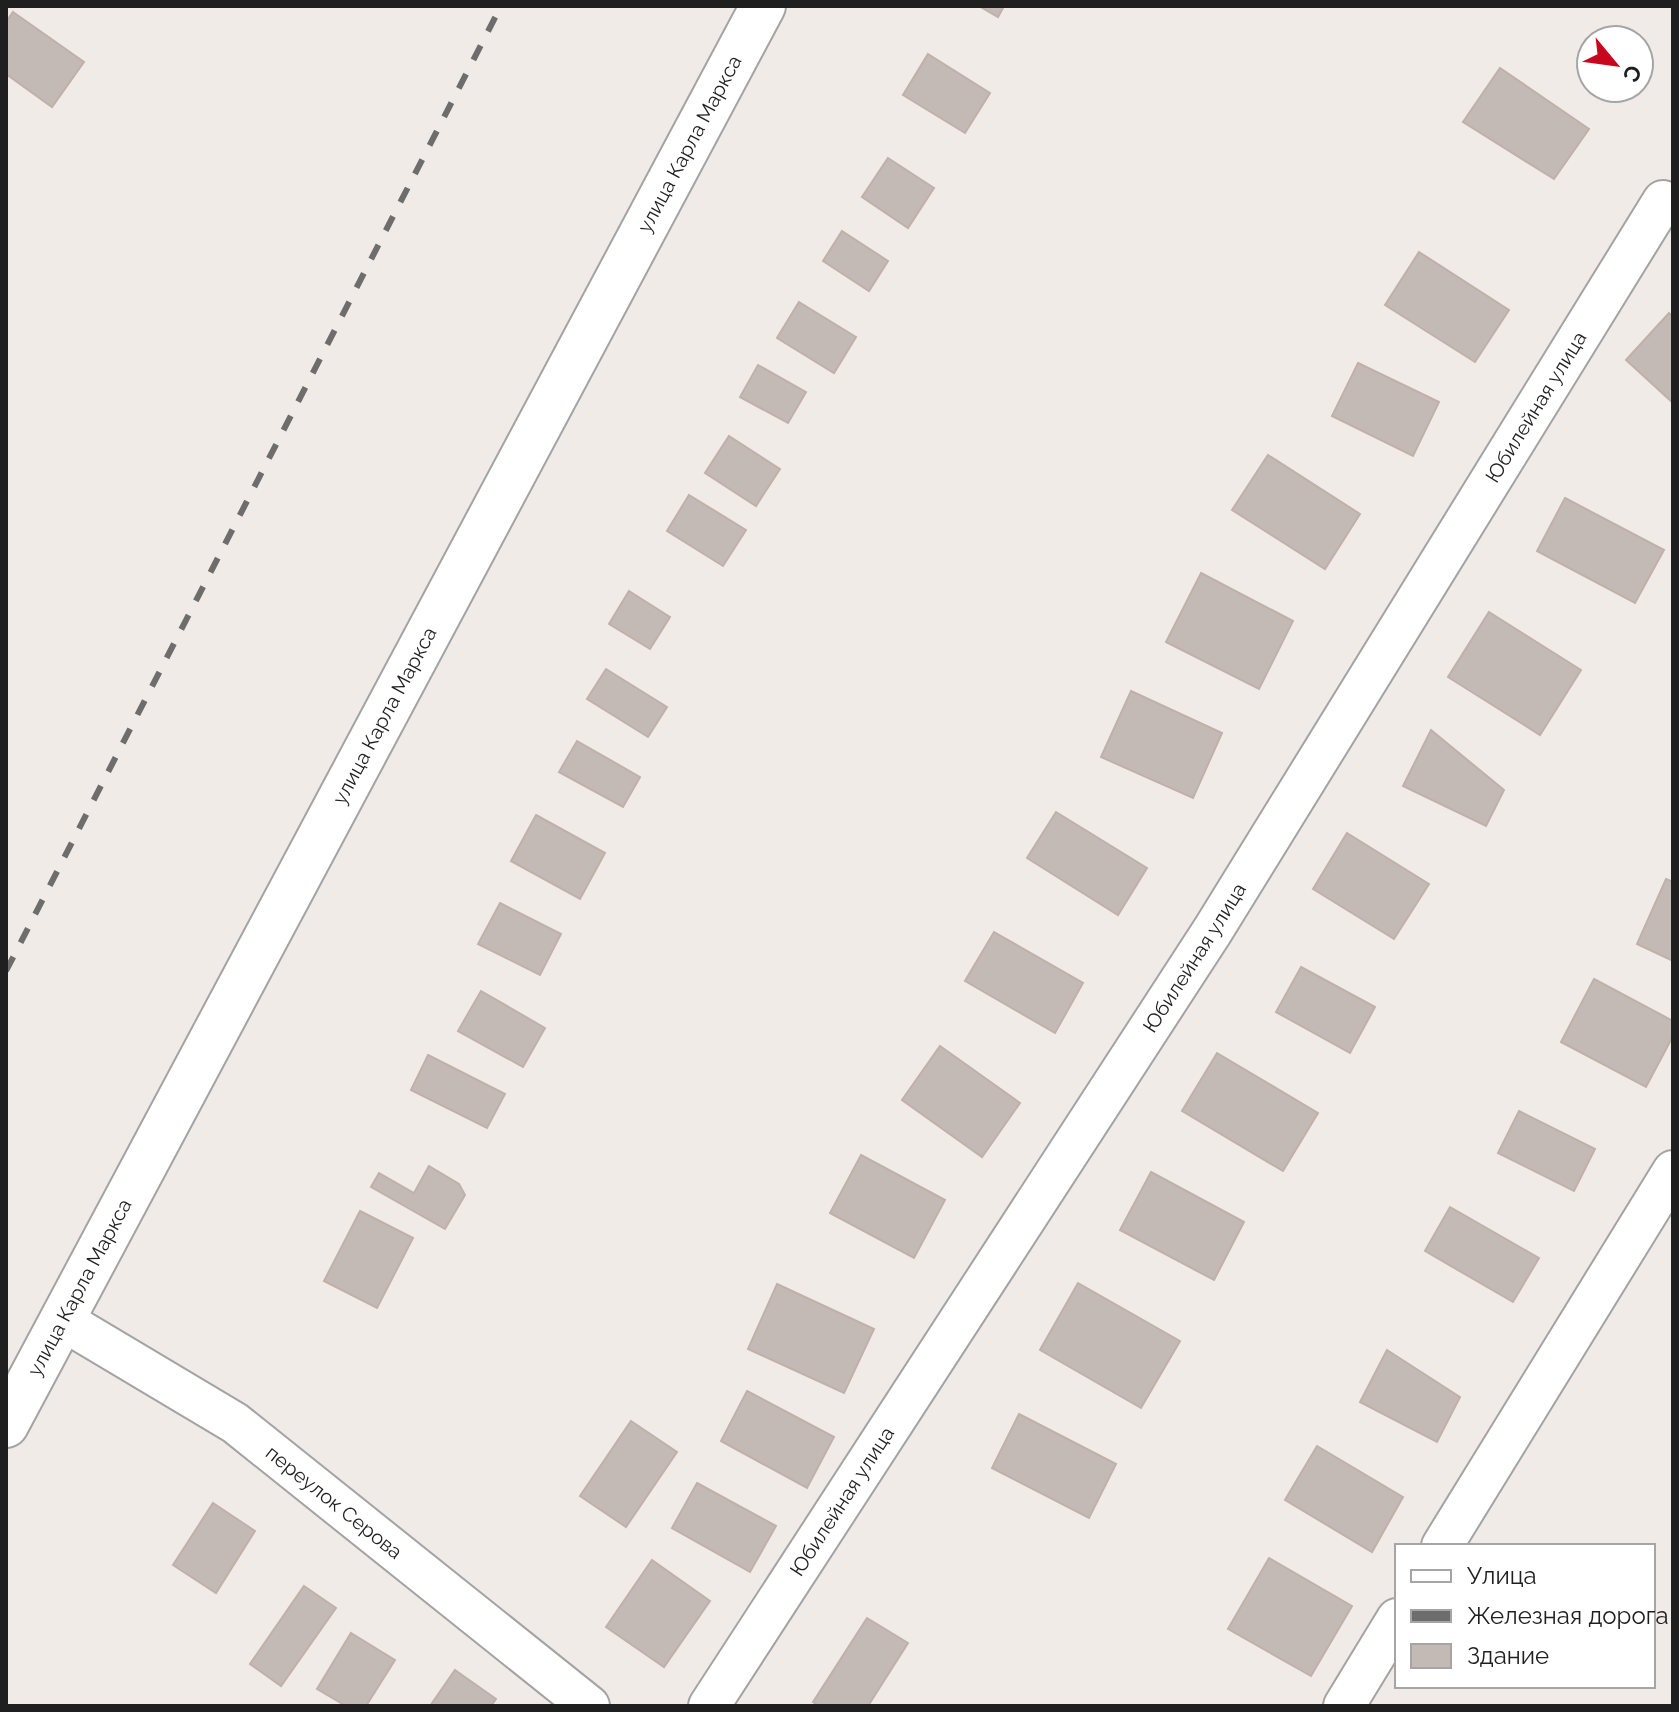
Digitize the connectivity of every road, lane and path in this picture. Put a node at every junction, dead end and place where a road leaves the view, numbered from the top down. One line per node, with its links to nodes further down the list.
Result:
1 (763, 6): 4 (street, улица Карла Маркса)
2 (1663, 201): 9 (street, Юбилейная улица)
3 (1673, 1171): 6 (street)
4 (64, 1321): 5 (street, улица Карла Маркса); 8 (street, переулок Серова)
5 (6, 1425)
6 (1443, 1544)
7 (1395, 1622): 10 (street)
8 (589, 1706)
9 (709, 1706)
10 (1344, 1706)

